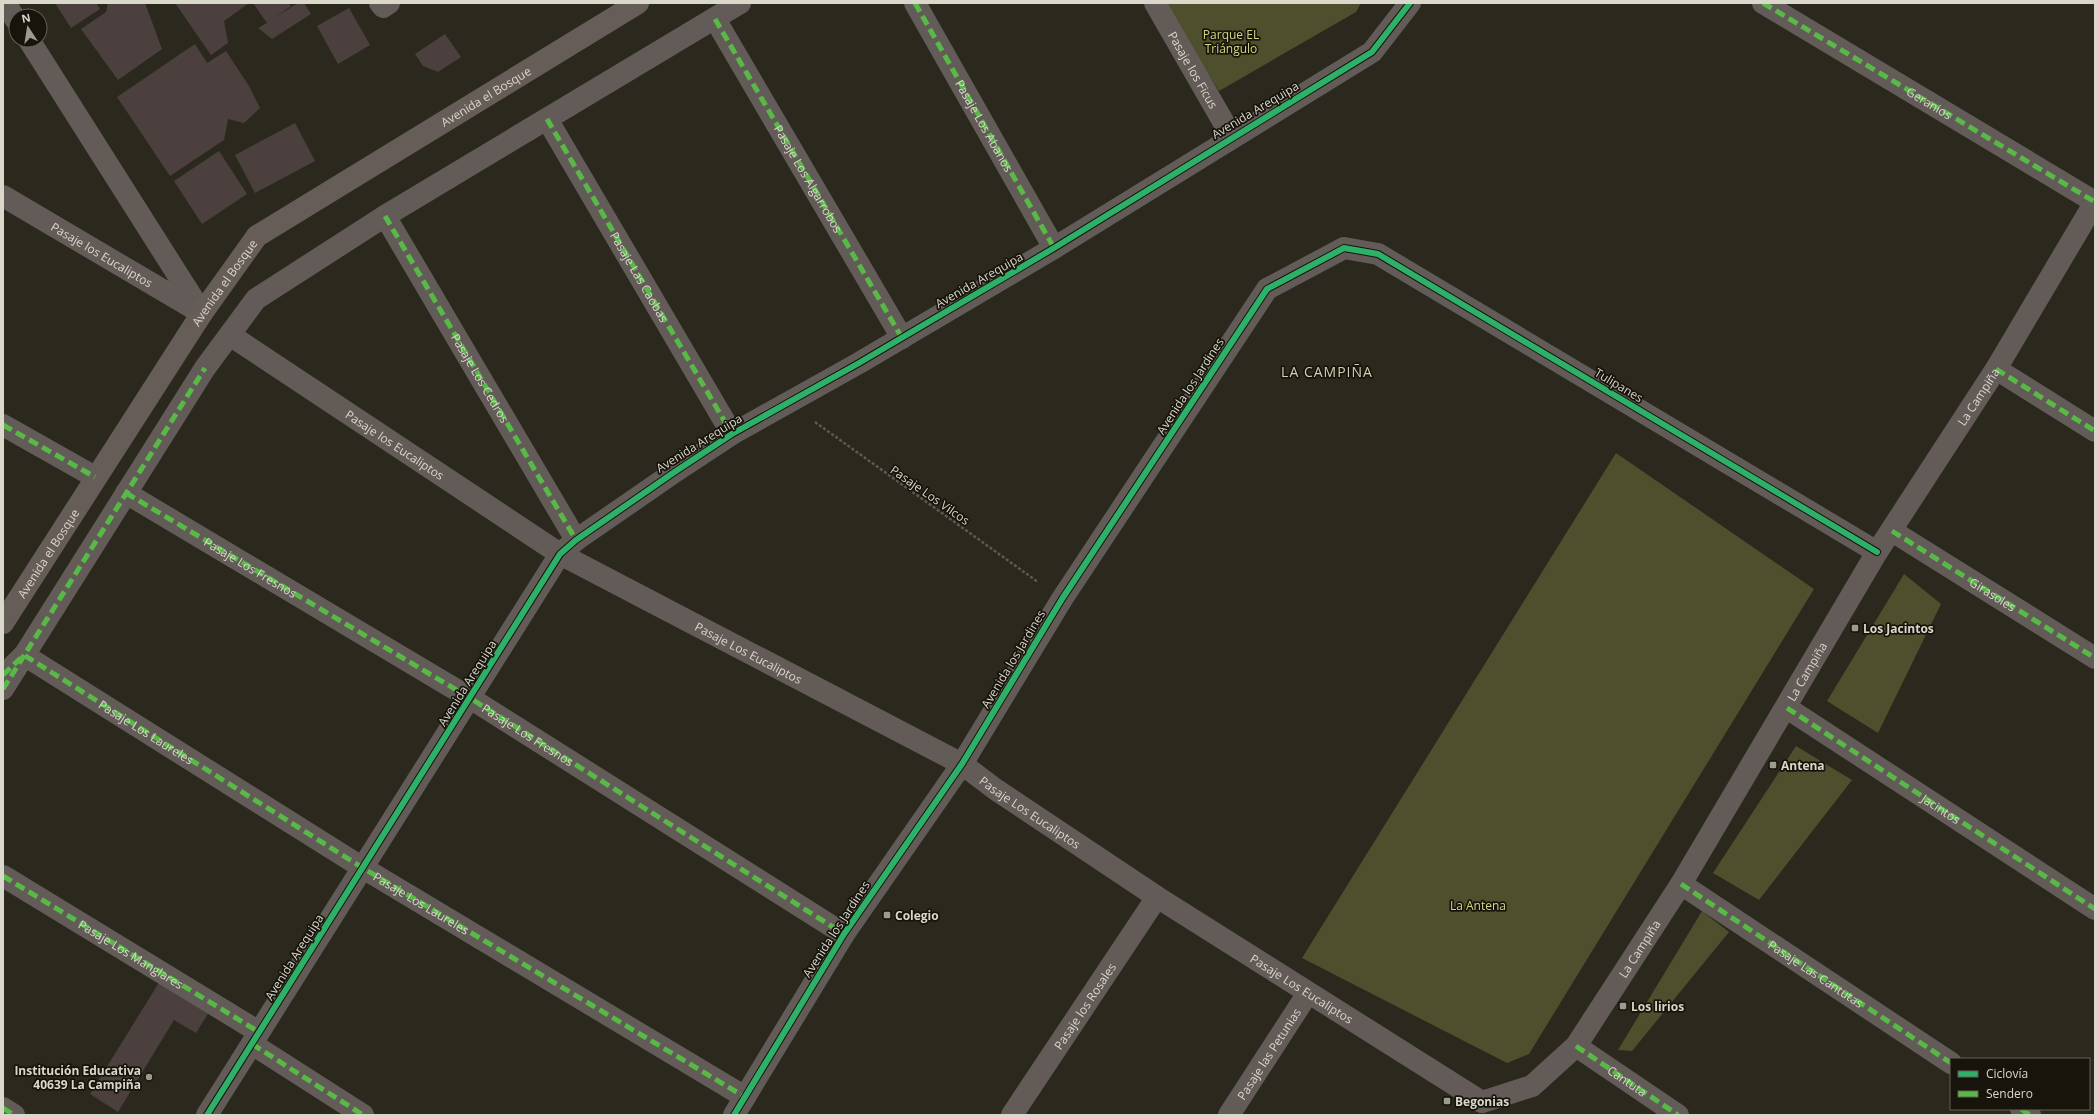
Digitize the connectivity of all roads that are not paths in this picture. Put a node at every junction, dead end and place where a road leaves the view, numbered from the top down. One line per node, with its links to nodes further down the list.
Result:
1 (380, 3): 2 (street)
2 (389, 3)
3 (638, 3): 18 (street, Avenida el Bosque)
4 (740, 3): 9 (street)
5 (915, 3): 16 (street, Pasaje Los Abanos)
6 (1155, 3): 12 (street, Pasaje los Ficus)
7 (1410, 3): 12 (street, Avenida Arequipa)
8 (1763, 3): 14 (street, Geranios)
9 (716, 19): 11 (street); 20 (street, Pasaje Los Algarrobos)
10 (34, 48): 18 (street)
11 (547, 119): 15 (street); 24 (street, Pasaje Las Caobas)
12 (1232, 137): 16 (street, Avenida Arequipa)
13 (3, 196): 18 (street, Pasaje los Eucaliptos)
14 (2095, 202): 21 (street, La Campiña)
15 (385, 216): 19 (street); 28 (street, Pasaje Los Cedros)
16 (1054, 248): 20 (street, Avenida Arequipa)
17 (1344, 248): 29 (street, Tulipanes); 37 (street, Avenida los Jardines)
18 (202, 313): 25 (street, Avenida el Bosque)
19 (230, 335): 26 (street); 28 (street, Pasaje los Eucaliptos)
20 (902, 338): 24 (street, Avenida Arequipa)
21 (1996, 369): 23 (street); 27 (street, La Campiña)
22 (3, 424): 25 (street)
23 (2095, 430)
24 (732, 434): 28 (street, Avenida Arequipa)
25 (95, 477): 30 (street, Avenida el Bosque)
26 (126, 493): 31 (street); 35 (street, Pasaje Los Fresnos)
27 (1892, 530): 29 (street, La Campiña); 32 (street, Girasoles)
28 (568, 547): 35 (street, Avenida Arequipa); 37 (street, Pasaje Los Eucaliptos)
29 (1878, 552): 36 (street, La Campiña)
30 (3, 623)
31 (24, 655): 33 (street); 34 (street); 38 (street, Pasaje Los Laureles)
32 (2095, 658)
33 (3, 675)
34 (3, 688)
35 (470, 698): 38 (street, Avenida Arequipa); 43 (street, Pasaje Los Fresnos)
36 (1787, 708): 40 (street, La Campiña); 42 (street, Jacintos)
37 (962, 764): 41 (street, Pasaje Los Eucaliptos); 43 (street, Avenida los Jardines)
38 (363, 868): 45 (street, Avenida Arequipa); 48 (street, Pasaje Los Laureles)
39 (3, 876): 45 (street, Pasaje Los Manglares)
40 (1681, 884): 46 (street, La Campiña); 47 (street, Pasaje Las Cantutas)
41 (1157, 897): 44 (street, Pasaje Los Eucaliptos); 54 (street, Pasaje los Rosales)
42 (2095, 909)
43 (844, 934): 48 (street, Avenida los Jardines)
44 (1308, 993): 50 (street, Pasaje Los Eucaliptos); 55 (street, Pasaje las Petunias)
45 (255, 1038): 52 (street, Avenida Arequipa); 53 (street, Pasaje Los Manglares)
46 (1576, 1046): 50 (street, La Campiña); 56 (street, Cantuta)
47 (1950, 1062)
48 (739, 1106)
49 (3, 1108): 51 (street)
50 (1478, 1108)
51 (14, 1115)
52 (207, 1115)
53 (363, 1115)
54 (1012, 1115)
55 (1229, 1115)
56 (1678, 1115)

